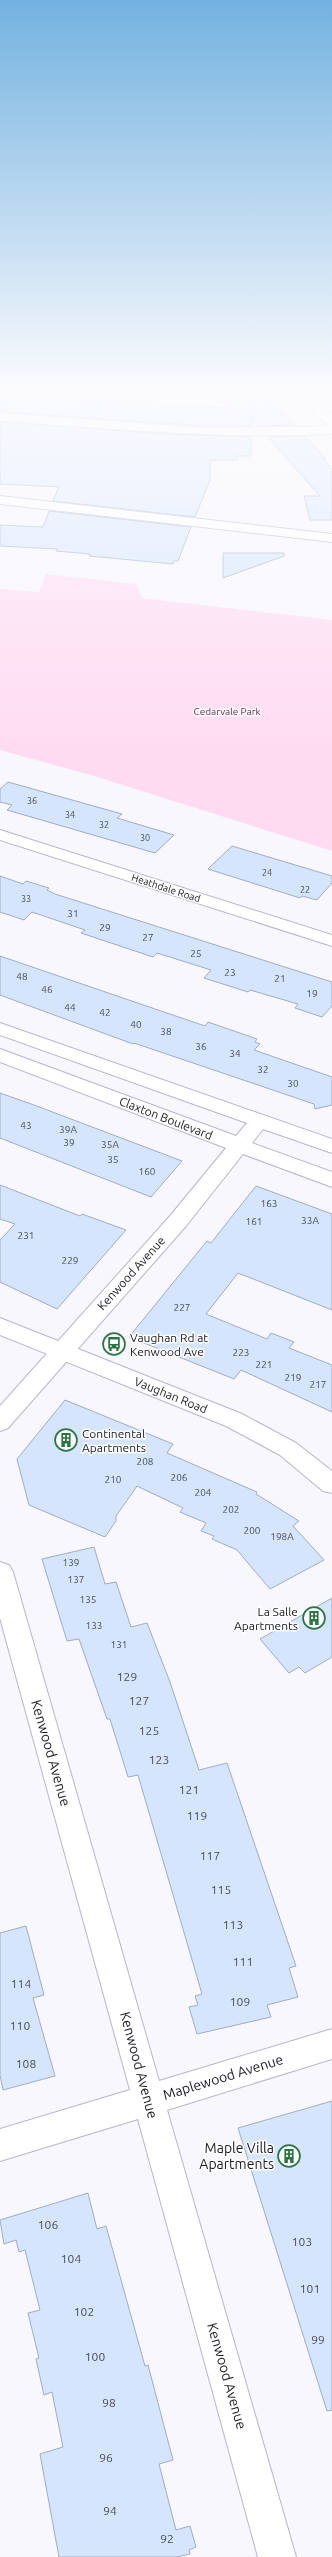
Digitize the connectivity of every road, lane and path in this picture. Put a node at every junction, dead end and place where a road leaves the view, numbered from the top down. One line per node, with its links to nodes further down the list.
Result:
1 (90, 510): 2 (street)
2 (332, 538)
3 (0, 835): 4 (street, Heathdale Road)
4 (332, 941)
5 (0, 1029): 7 (street)
6 (0, 1056): 8 (street, Claxton Boulevard)
7 (259, 1121): 8 (street, Kenwood Avenue); 9 (street)
8 (238, 1146): 10 (street, Claxton Boulevard); 12 (street, Kenwood Avenue)
9 (332, 1146)
10 (332, 1180)
11 (0, 1326): 12 (street, Vaughan Road)
12 (60, 1352): 13 (street, Kenwood Avenue); 14 (street, Vaughan Road)
13 (0, 1422)
14 (332, 1484)
15 (0, 1572): 17 (street, Kenwood Avenue)
16 (332, 2044): 17 (street, Maplewood Avenue)
17 (148, 2100): 18 (street, Maplewood Avenue); 19 (street, Kenwood Avenue)
18 (0, 2145)
19 (277, 2557)

